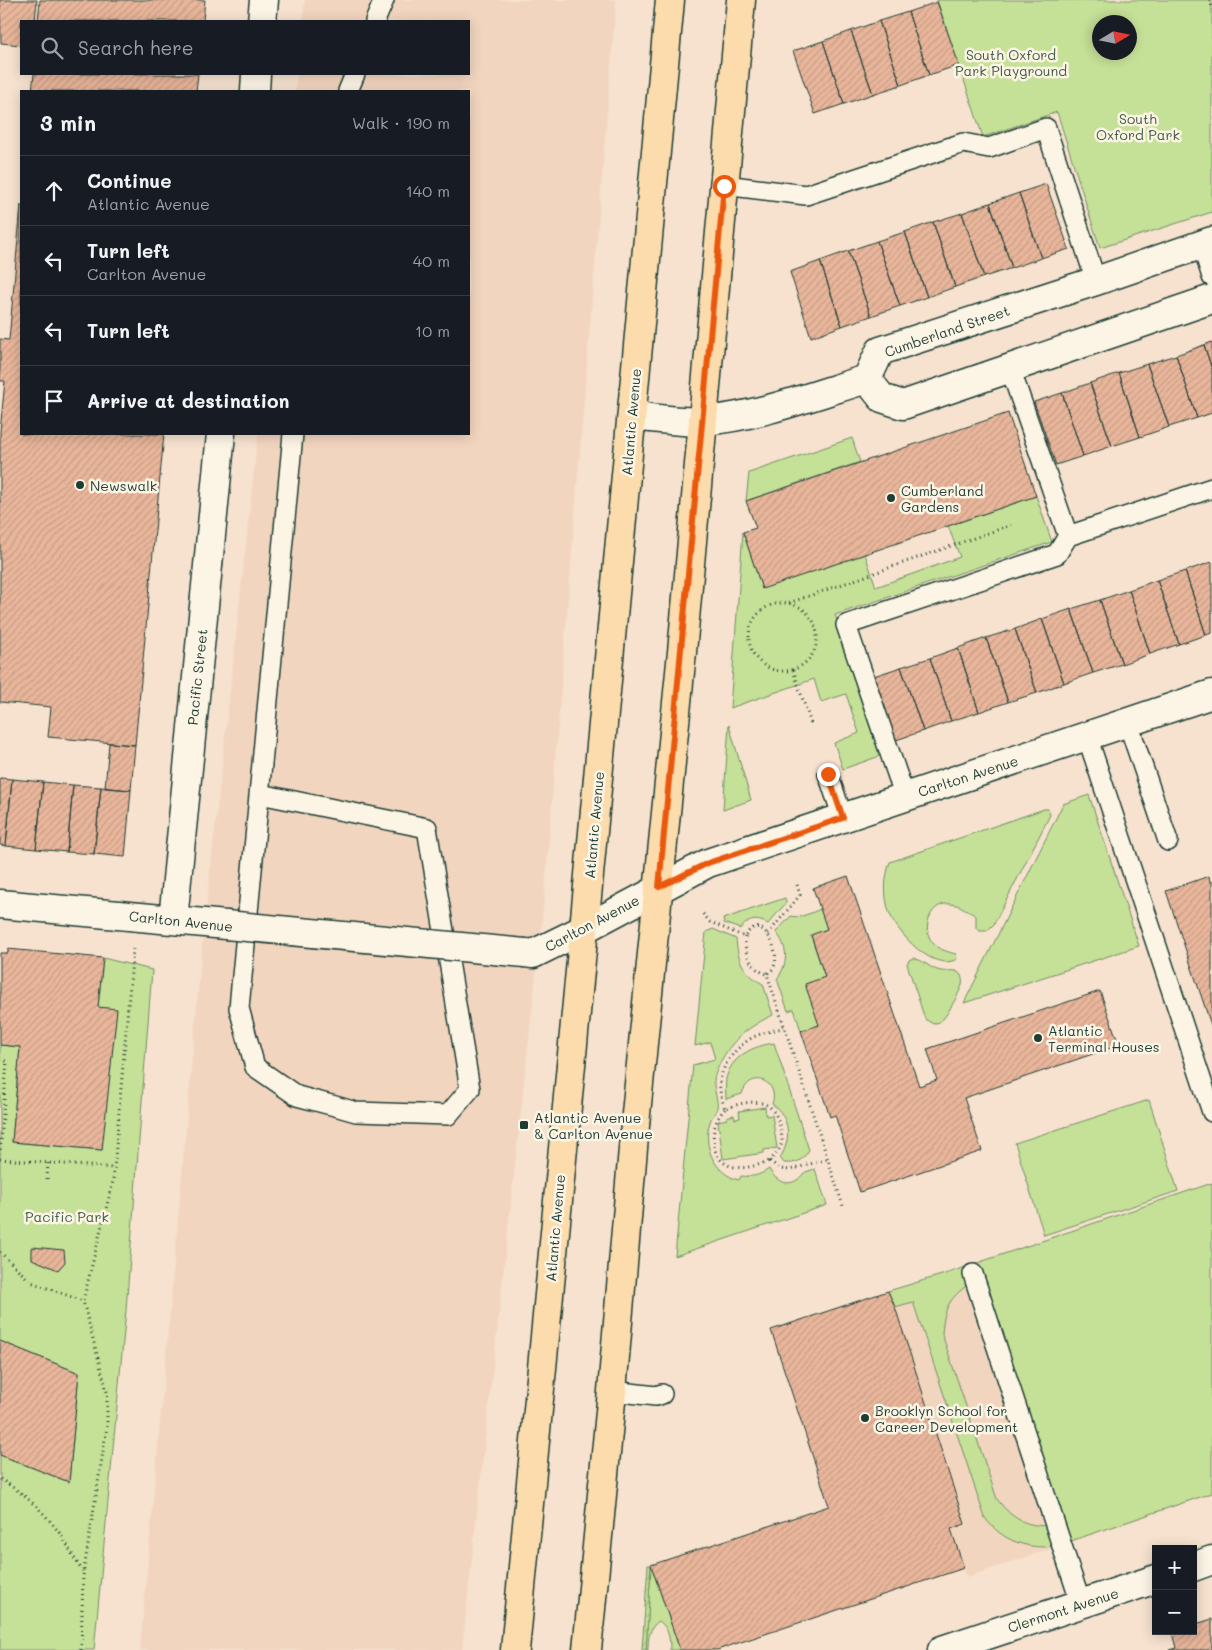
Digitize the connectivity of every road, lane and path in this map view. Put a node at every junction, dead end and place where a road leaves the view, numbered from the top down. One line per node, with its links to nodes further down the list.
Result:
1 (264, 0): 7 (street)
2 (384, 0): 8 (lane)
3 (670, 0): 20 (main road, Atlantic Avenue)
4 (1211, 0): 6 (path)
5 (742, 1): 13 (main road)
6 (1212, 10)
7 (262, 20)
8 (375, 20)
9 (256, 75): 11 (street)
10 (355, 75): 12 (lane)
11 (255, 90)
12 (348, 90)
13 (724, 186): 16 (lane); 21 (main road)
14 (1207, 243): 15 (lane); 16 (street, Cumberland Street)
15 (1212, 277)
16 (1096, 281): 19 (street, Cumberland Street)
17 (1212, 299): 18 (street)
18 (1010, 368): 19 (street); 26 (lane)
19 (867, 379): 21 (street)
20 (632, 416): 21 (street); 43 (main road, Atlantic Avenue)
21 (702, 421): 39 (main road)
22 (221, 435): 42 (street, Pacific Street)
23 (293, 435): 34 (lane)
24 (1212, 488): 26 (lane)
25 (1011, 525): 27 (path)
26 (1068, 536): 35 (lane)
27 (789, 603): 28 (path); 28 (path)
28 (793, 670): 31 (path)
29 (1212, 694): 30 (street, Carlton Avenue)
30 (1128, 722): 32 (street, Carlton Avenue); 37 (lane)
31 (812, 727)
32 (1087, 736): 35 (street, Carlton Avenue); 51 (lane)
33 (828, 774): 36 (lane)
34 (260, 794): 34 (lane)
35 (905, 797): 36 (street, Carlton Avenue)
36 (843, 818): 39 (street, Carlton Avenue)
37 (1168, 841)
38 (796, 881): 44 (path)
39 (659, 887): 43 (street, Carlton Avenue); 63 (main road)
40 (0, 904): 42 (street, Carlton Avenue)
41 (703, 914): 45 (path)
42 (173, 920): 43 (street, Carlton Avenue, bridge)
43 (584, 929): 72 (main road, Atlantic Avenue)
44 (768, 934): 45 (path); 47 (path)
45 (745, 937): 47 (path)
46 (133, 949): 57 (path)
47 (767, 974): 48 (path)
48 (784, 1027): 50 (path); 54 (path)
49 (0, 1061): 52 (path)
50 (725, 1109): 55 (path); 55 (path)
51 (1212, 1112)
52 (0, 1154)
53 (0, 1159): 56 (path)
54 (828, 1159): 55 (path); 59 (path)
55 (770, 1160)
56 (48, 1163): 57 (path); 58 (path)
57 (114, 1168): 62 (path)
58 (47, 1179)
59 (843, 1206)
60 (0, 1252): 62 (path)
61 (973, 1274): 70 (lane)
62 (83, 1301): 68 (path)
63 (612, 1391): 64 (lane); 73 (main road)
64 (662, 1394)
65 (0, 1479): 68 (path)
66 (1212, 1560): 67 (street)
67 (1197, 1566)
68 (83, 1571): 71 (path)
69 (1152, 1580): 70 (street, Clermont Avenue)
70 (1082, 1604): 74 (street, Clermont Avenue)
71 (81, 1650)
72 (515, 1650)
73 (587, 1650)
74 (942, 1650)

